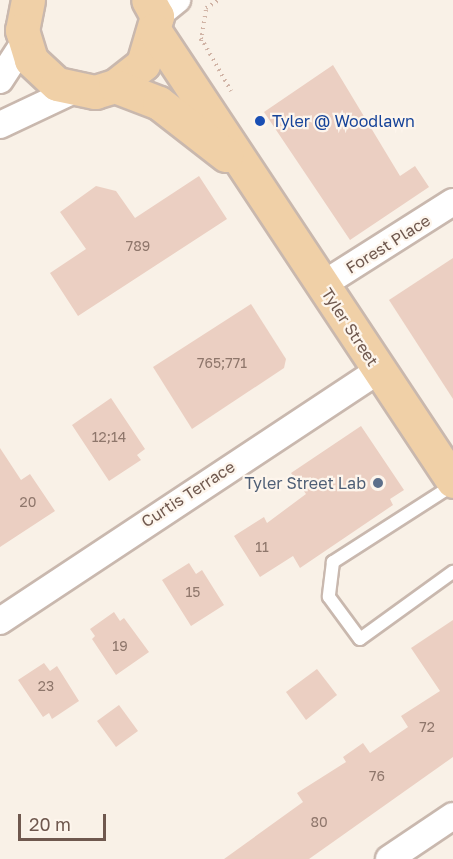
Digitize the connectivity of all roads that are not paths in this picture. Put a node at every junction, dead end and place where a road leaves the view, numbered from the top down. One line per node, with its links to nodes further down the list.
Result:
1 (159, 11): 4 (main road); 7 (main road, Tyler Street)
2 (18, 22): 3 (street); 5 (main road)
3 (0, 80)
4 (115, 86): 5 (main road); 7 (main road, Tyler Street)
5 (74, 90): 6 (street)
6 (0, 125)
7 (249, 172): 9 (main road, Tyler Street)
8 (453, 202): 9 (street, Forest Place)
9 (322, 285): 10 (main road, Tyler Street)
10 (379, 370): 11 (main road, Tyler Street); 13 (street, Curtis Terrace)
11 (453, 483): 12 (lane)
12 (453, 572)
13 (0, 621)
14 (453, 816): 15 (street)
15 (389, 859)

